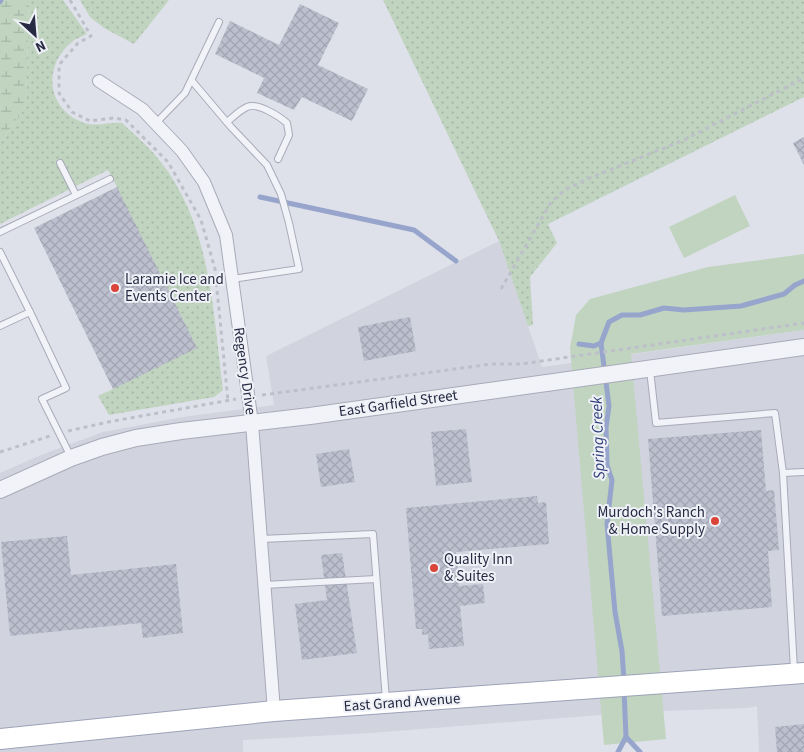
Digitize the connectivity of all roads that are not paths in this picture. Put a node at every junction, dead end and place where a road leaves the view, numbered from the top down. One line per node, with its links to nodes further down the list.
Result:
1 (219, 22): 3 (lane)
2 (98, 81): 5 (street, Regency Drive)
3 (192, 81): 4 (lane); 5 (lane)
4 (227, 122): 6 (lane); 12 (lane)
5 (156, 123): 12 (street, Regency Drive)
6 (278, 159)
7 (60, 163): 9 (lane)
8 (110, 179): 9 (lane)
9 (76, 195): 10 (lane)
10 (0, 232)
11 (0, 252): 13 (lane)
12 (232, 279): 17 (street, Regency Drive)
13 (30, 312): 14 (lane); 18 (lane)
14 (0, 326)
15 (804, 347): 16 (street, East Garfield Street)
16 (649, 367): 17 (street, East Garfield Street); 20 (lane)
17 (252, 423): 18 (street, East Garfield Street); 22 (street, Regency Drive)
18 (71, 458): 21 (street, East Garfield Street)
19 (804, 472): 20 (lane)
20 (783, 473): 25 (lane)
21 (0, 490)
22 (261, 539): 23 (lane); 24 (street, Regency Drive)
23 (376, 579): 24 (lane); 26 (lane)
24 (264, 585): 27 (street, Regency Drive)
25 (799, 674): 26 (main road, East Grand Avenue)
26 (386, 704): 27 (main road, East Grand Avenue)
27 (274, 712): 28 (main road, East Grand Avenue)
28 (0, 740)

